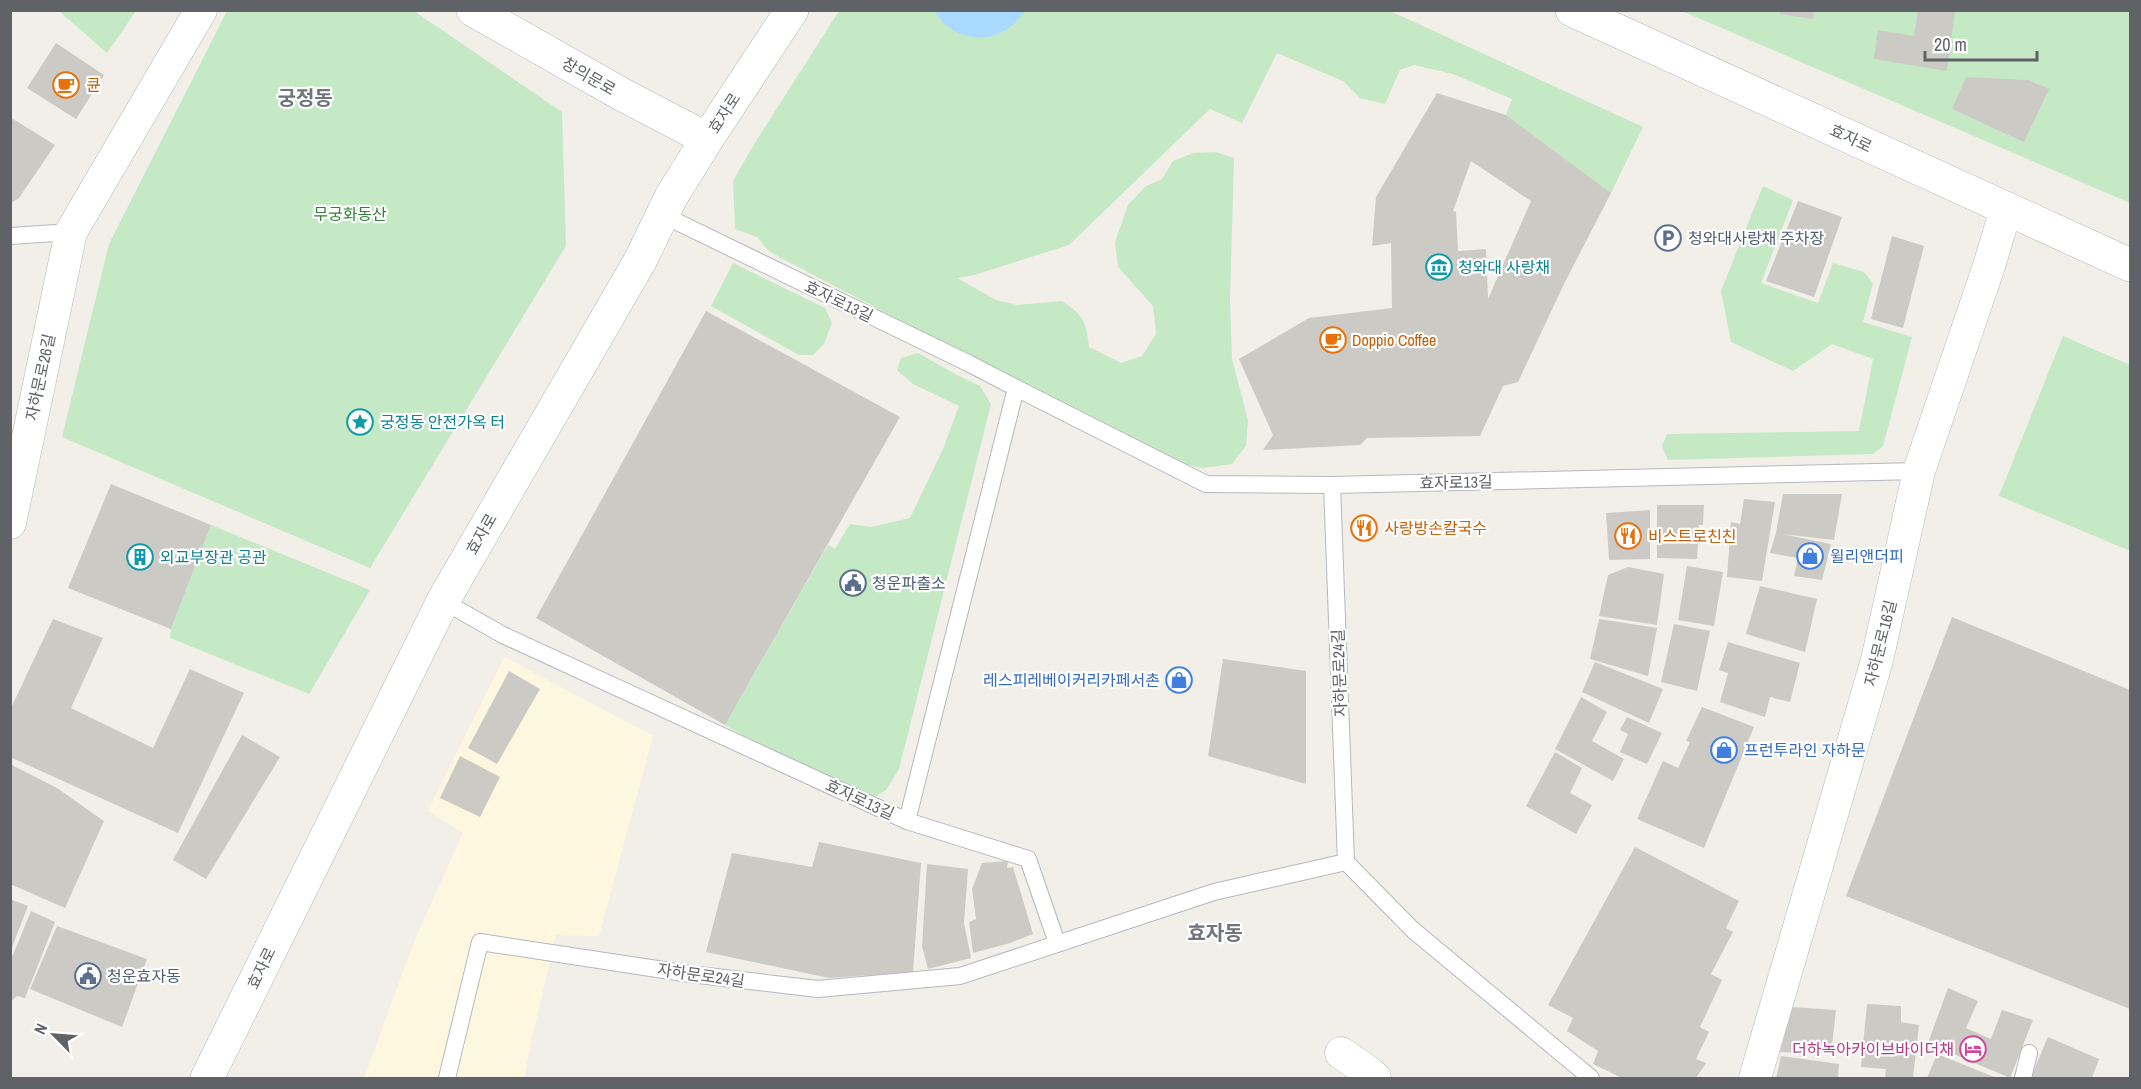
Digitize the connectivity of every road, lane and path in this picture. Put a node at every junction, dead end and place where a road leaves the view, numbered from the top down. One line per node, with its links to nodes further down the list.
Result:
1 (201, 10): 8 (street, 자하문로26길)
2 (473, 10): 5 (street, 창의문로)
3 (792, 10): 5 (street, 효자로)
4 (1572, 10): 6 (street, 효자로)
5 (707, 139): 7 (street, 효자로)
6 (2006, 209): 10 (street, 효자로); 12 (street, 자하문로16길)
7 (663, 215): 11 (lane, 효자로13길); 15 (street, 효자로)
8 (71, 232): 9 (lane); 14 (street, 자하문로26길)
9 (10, 236)
10 (2130, 265)
11 (1016, 388): 13 (lane, 효자로13길); 16 (lane, 효자로13길)
12 (1919, 471): 13 (lane, 효자로13길); 25 (street, 자하문로16길)
13 (1332, 485): 17 (lane, 자하문로24길)
14 (10, 523)
15 (442, 601): 16 (lane, 효자로13길); 21 (street, 효자로)
16 (907, 821): 18 (lane)
17 (1346, 862): 18 (lane, 자하문로24길); 24 (lane)
18 (1057, 943): 22 (lane, 자하문로24길)
19 (1341, 1053): 23 (street)
20 (2029, 1053): 26 (lane)
21 (207, 1078)
22 (447, 1078)
23 (1375, 1078)
24 (1592, 1078)
25 (1755, 1078)
26 (2023, 1078)

